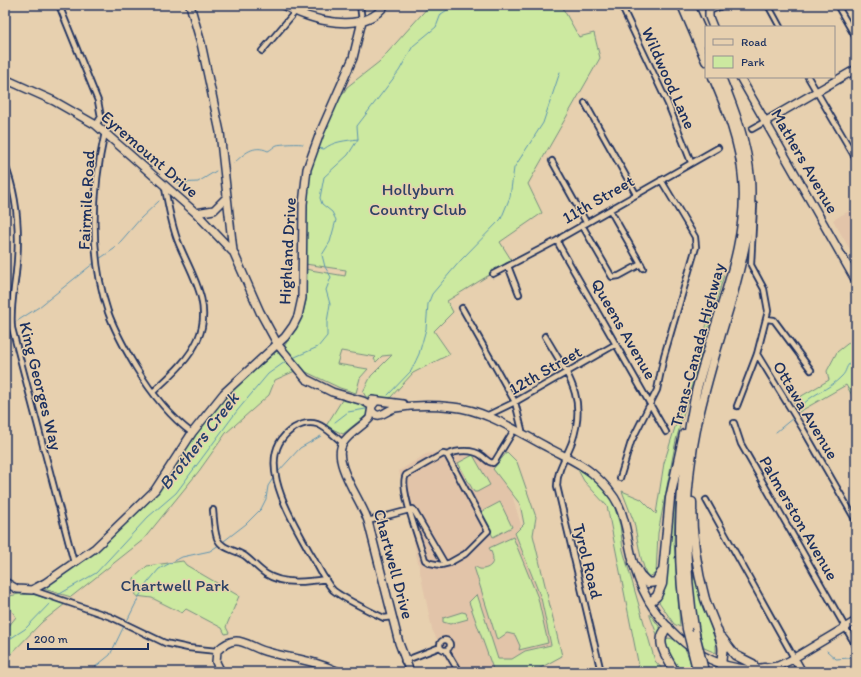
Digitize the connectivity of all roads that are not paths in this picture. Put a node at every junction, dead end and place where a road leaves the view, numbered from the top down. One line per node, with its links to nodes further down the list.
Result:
1 (59, 5): 30 (street, Fairmile Road)
2 (190, 5): 41 (street, Eyremount Drive)
3 (283, 5): 13 (street)
4 (360, 5): 14 (street)
5 (385, 5): 14 (street)
6 (621, 5): 36 (street, Wildwood Lane)
7 (682, 5): 20 (highway)
8 (690, 5): 18 (highway)
9 (724, 5): 12 (street)
10 (768, 5): 16 (street)
11 (837, 5): 17 (street)
12 (709, 8): 15 (street)
13 (295, 12): 14 (street); 19 (street)
14 (362, 22): 56 (street, Highland Drive)
15 (713, 26)
16 (779, 26)
17 (856, 38)
18 (705, 40)
19 (262, 51)
20 (705, 59)
21 (856, 69): 27 (street)
22 (713, 78): 62 (highway, Trans-Canada Highway)
23 (721, 78): 60 (highway, Trans-Canada Highway)
24 (741, 78): 29 (street, Mathers Avenue)
25 (809, 78): 27 (street)
26 (5, 79): 30 (street, Eyremount Drive)
27 (817, 92): 29 (street); 34 (street)
28 (584, 103): 40 (street)
29 (766, 121): 31 (street); 50 (street, Mathers Avenue)
30 (96, 125): 32 (street, Eyremount Drive)
31 (752, 129)
32 (105, 132): 39 (street, Eyremount Drive); 61 (street, Fairmile Road)
33 (718, 148): 36 (street, 11th Street)
34 (856, 159)
35 (552, 161): 45 (street)
36 (691, 162): 38 (street, 11th Street)
37 (5, 165): 85 (street, King Georges Way)
38 (661, 180): 40 (street, 11th Street); 64 (street)
39 (165, 188): 44 (street, Eyremount Drive); 61 (street)
40 (636, 194): 43 (street, 11th Street)
41 (226, 198): 44 (street, Eyremount Drive); 47 (street)
42 (754, 205): 53 (street)
43 (610, 210): 45 (street, 11th Street); 45 (street)
44 (196, 214): 47 (street)
45 (584, 224): 46 (street, 11th Street)
46 (558, 240): 48 (street, 11th Street); 55 (street, Queens Avenue)
47 (232, 251): 56 (street)
48 (508, 266): 49 (street, 11th Street); 51 (street)
49 (493, 274)
50 (856, 281)
51 (520, 294)
52 (462, 308): 63 (street)
53 (767, 319): 57 (street); 58 (street)
54 (545, 336): 59 (street, Tyrol Road)
55 (616, 344): 59 (street, 12th Street); 64 (street, Queens Avenue)
56 (278, 345): 65 (street); 74 (street, Highland Drive)
57 (757, 354): 67 (street); 83 (street, Ottawa Avenue)
58 (811, 370)
59 (566, 372): 63 (street, 12th Street); 77 (street, Tyrol Road)
60 (709, 379): 95 (highway); 113 (highway, Trans-Canada Highway, bridge)
61 (153, 392): 74 (street, Fairmile Road)
62 (696, 393): 84 (highway); 106 (highway, Trans-Canada Highway, bridge)
63 (515, 402): 69 (street, 12th Street); 72 (street)
64 (651, 404): 73 (street, Queens Avenue); 78 (street)
65 (376, 405): 66 (street); 68 (street); 68 (street); 71 (street)
66 (411, 406): 68 (street); 69 (street)
67 (737, 406)
68 (383, 414): 71 (street)
69 (486, 416): 72 (street)
70 (734, 423): 96 (street, Palmerston Avenue)
71 (357, 429): 75 (street)
72 (518, 430): 76 (street); 77 (street)
73 (666, 432)
74 (192, 433): 85 (street, Highland Drive)
75 (343, 443): 82 (street, Chartwell Drive); 88 (street)
76 (447, 455): 80 (street); 87 (street)
77 (565, 456): 86 (street); 111 (street, Tyrol Road)
78 (620, 478)
79 (706, 500): 101 (street)
80 (409, 509): 82 (street); 87 (street); 87 (street)
81 (213, 510): 88 (street)
82 (368, 521): 92 (street, Chartwell Drive)
83 (856, 521)
84 (664, 552): 86 (highway); 91 (highway)
85 (74, 563): 90 (street, Highland Drive)
86 (634, 563): 91 (street)
87 (445, 564)
88 (326, 579): 92 (street)
89 (5, 582): 90 (street)
90 (32, 590): 100 (street)
91 (650, 602): 94 (street)
92 (392, 617): 102 (street, Chartwell Drive)
93 (856, 621): 96 (street)
94 (668, 627): 103 (street); 112 (highway)
95 (716, 627): 103 (highway); 104 (highway)
96 (846, 627): 97 (street, Palmerston Avenue); 101 (street)
97 (856, 646)
98 (440, 647): 99 (street); 99 (street); 102 (street)
99 (446, 650): 110 (street)
100 (217, 652): 107 (street); 108 (street)
101 (794, 658): 105 (street); 116 (street)
102 (404, 660): 109 (street, Chartwell Drive)
103 (720, 661): 104 (street); 105 (street); 114 (highway)
104 (753, 664): 105 (street)
105 (764, 668): 115 (highway)
106 (697, 669)
107 (221, 672)
108 (339, 672)
109 (410, 672)
110 (459, 672)
111 (601, 672)
112 (675, 672)
113 (704, 672)
114 (723, 672)
115 (738, 672)
116 (802, 672)

